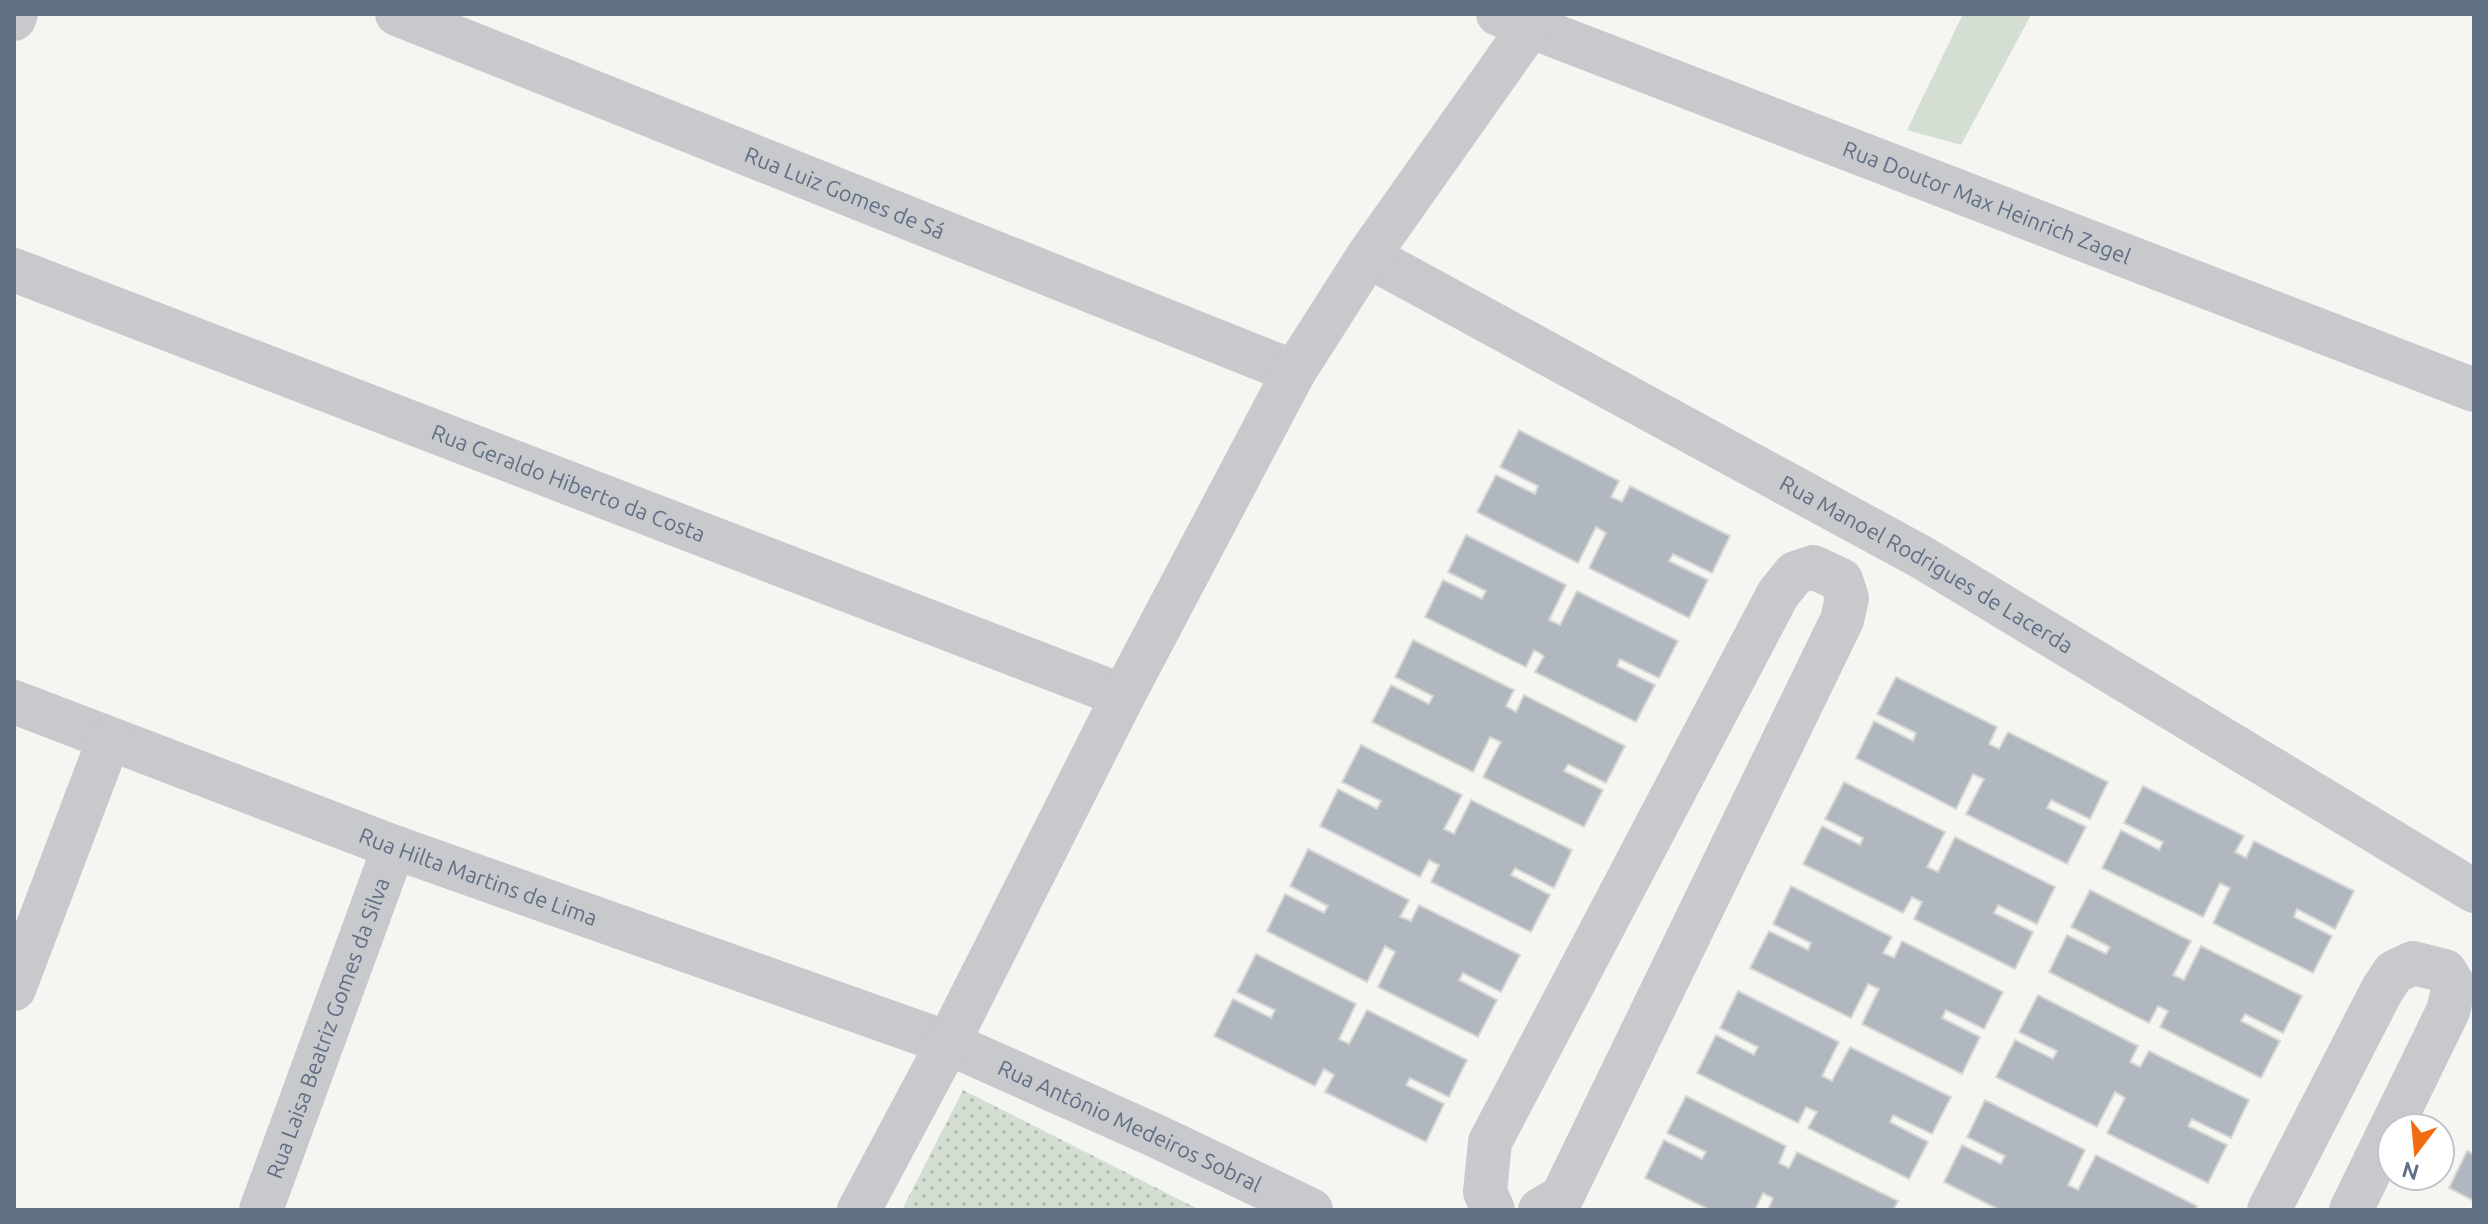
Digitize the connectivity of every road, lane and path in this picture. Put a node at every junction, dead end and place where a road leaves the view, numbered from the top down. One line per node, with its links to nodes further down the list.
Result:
1 (397, 14): 5 (street, Rua Luiz Gomes de Sá)
2 (1523, 18): 3 (street); 6 (street, Rua Doutor Max Heinrich Zagel)
3 (1368, 256): 5 (street); 11 (street, Rua Manoel Rodrigues de Lacerda)
4 (14, 270): 7 (street, Rua Geraldo Hiberto da Costa)
5 (1294, 372): 7 (street)
6 (2474, 390)
7 (1123, 696): 13 (street)
8 (14, 702): 9 (street, Rua Hilta Martins de Lima)
9 (109, 739): 10 (street, Rua Hilta Martins de Lima); 12 (street)
10 (394, 847): 13 (street, Rua Hilta Martins de Lima); 14 (street, Rua Laisa Beatriz Gomes da Silva)
11 (2474, 891)
12 (14, 989)
13 (948, 1043): 15 (street); 16 (street, Rua Antônio Medeiros Sobral)
14 (261, 1210)
15 (859, 1210)
16 (1311, 1210)
17 (1493, 1210): 18 (street)
18 (1540, 1210)
19 (2269, 1210): 20 (street)
20 (2351, 1210)

